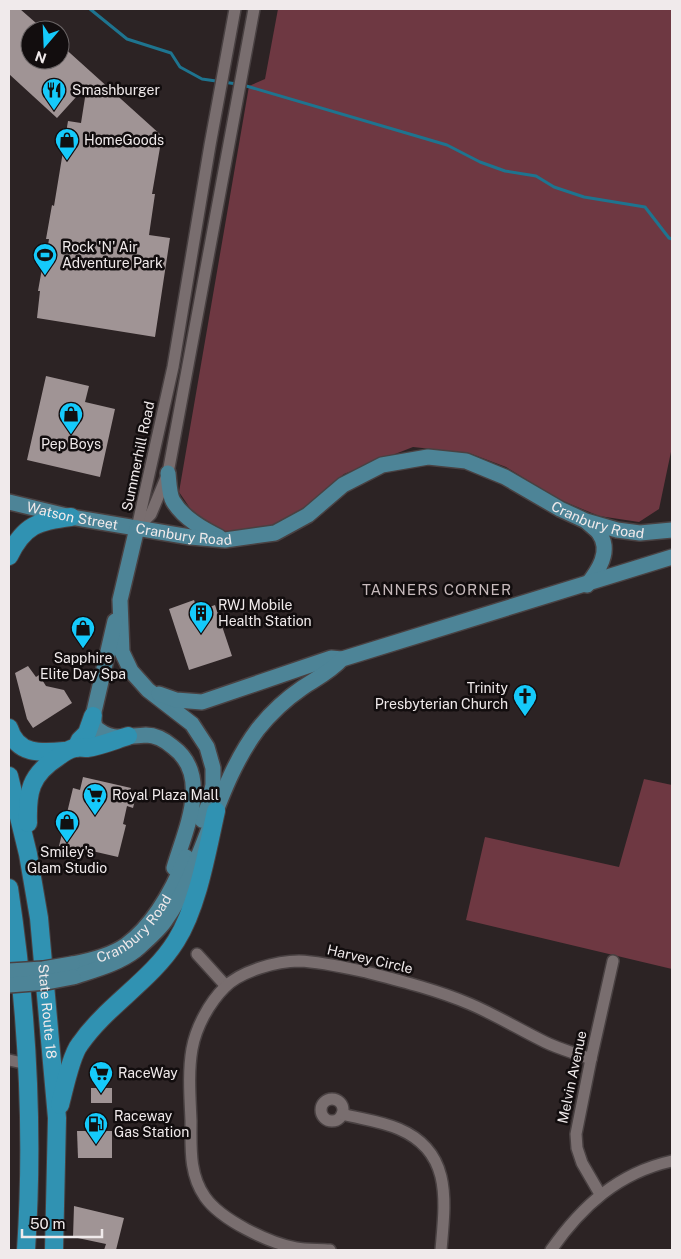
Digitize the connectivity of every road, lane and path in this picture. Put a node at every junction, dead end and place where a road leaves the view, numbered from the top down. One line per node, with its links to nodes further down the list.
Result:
1 (235, 9): 7 (street, Summerhill Road)
2 (254, 9): 3 (street, Summerhill Road)
3 (168, 474): 7 (street, Summerhill Road); 9 (main road)
4 (9, 502): 5 (main road, Watson Street)
5 (71, 517): 7 (main road, Watson Street); 10 (highway)
6 (586, 521): 8 (main road, Cranbury Road); 9 (main road, Cranbury Road); 12 (main road)
7 (138, 528): 9 (main road, Cranbury Road); 13 (main road, Cranbury Road)
8 (672, 530)
9 (225, 540)
10 (9, 556)
11 (672, 557): 12 (main road, Cranbury Road)
12 (586, 585): 14 (main road, Cranbury Road)
13 (120, 600): 15 (main road, Cranbury Road); 16 (main road)
14 (342, 659): 15 (main road); 21 (main road, Cranbury Road)
15 (148, 690): 24 (main road, Cranbury Road)
16 (93, 716): 18 (main road); 19 (highway)
17 (9, 728): 19 (highway)
18 (128, 736): 19 (highway); 24 (main road)
19 (71, 749): 22 (highway)
20 (9, 776): 22 (highway, State Route 18)
21 (216, 811): 28 (main road, Cranbury Road); 36 (highway)
22 (28, 854): 36 (highway, State Route 18)
23 (9, 888): 25 (highway, State Route 18)
24 (163, 903): 28 (main road, Cranbury Road)
25 (12, 925): 34 (highway, State Route 18)
26 (197, 954): 31 (street)
27 (613, 962): 32 (street, Melvin Avenue)
28 (72, 971): 29 (main road, Cranbury Road, bridge); 30 (main road, Cranbury Road, bridge)
29 (9, 972)
30 (9, 985)
31 (226, 986): 32 (street, Harvey Circle); 40 (street, Harvey Circle)
32 (591, 1059): 38 (street, Melvin Avenue)
33 (9, 1060): 34 (street)
34 (27, 1064): 39 (highway, State Route 18)
35 (342, 1114): 43 (street)
36 (57, 1118): 41 (highway, State Route 18)
37 (672, 1161): 38 (street)
38 (600, 1194): 44 (street)
39 (25, 1248)
40 (296, 1249): 42 (street, Harvey Circle)
41 (54, 1250)
42 (330, 1250)
43 (441, 1250)
44 (551, 1250)

